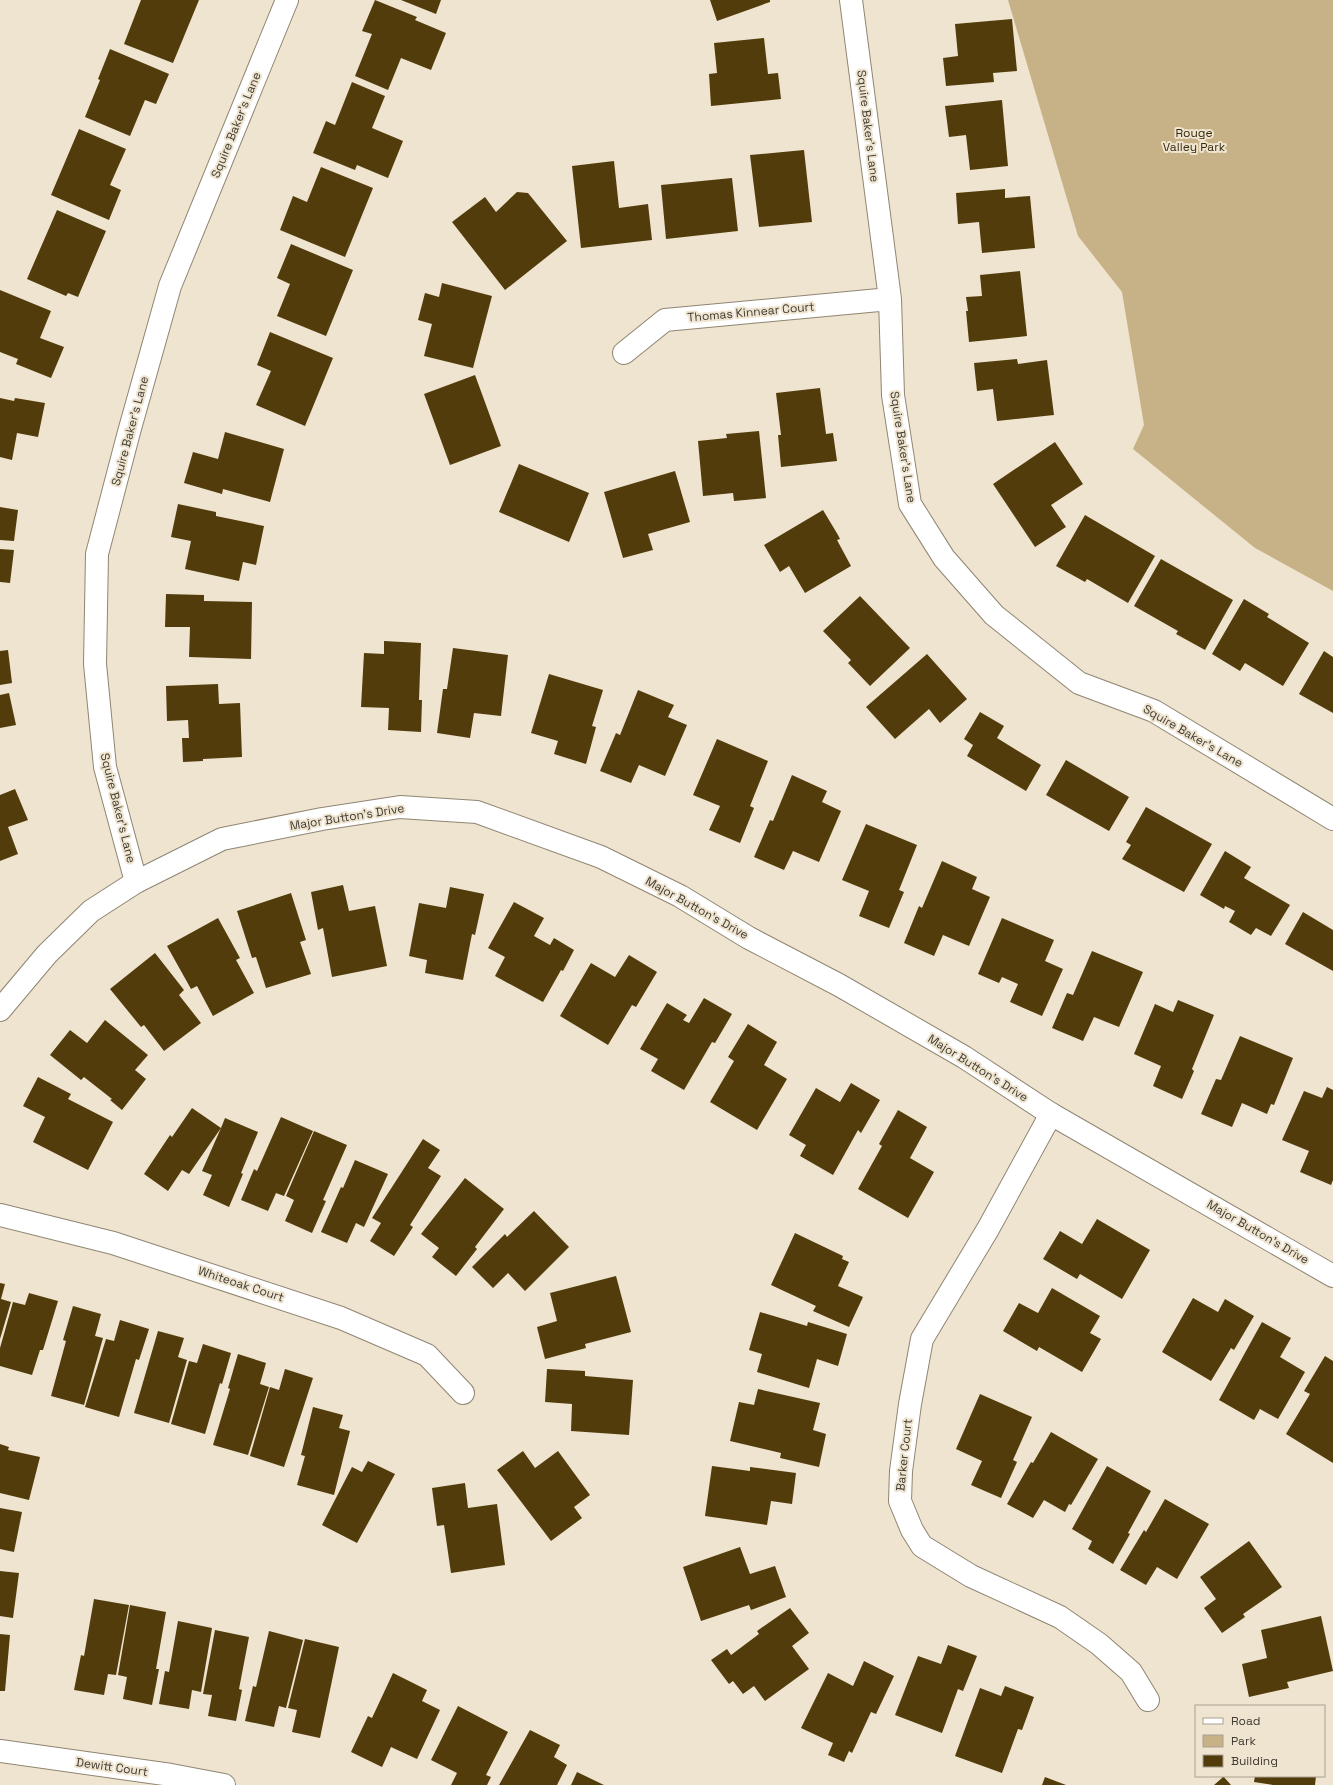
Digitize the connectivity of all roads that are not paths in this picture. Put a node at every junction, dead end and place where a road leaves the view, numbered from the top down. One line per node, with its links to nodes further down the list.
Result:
1 (288, 0): 6 (street, Squire Baker's Lane)
2 (851, 0): 3 (street, Squire Baker's Lane)
3 (890, 299): 4 (street, Thomas Kinnear Court); 5 (street, Squire Baker's Lane)
4 (624, 353)
5 (1333, 819)
6 (136, 882): 7 (street, Major Button's Drive); 8 (street, Major Button's Drive)
7 (0, 1010)
8 (1051, 1114): 10 (street, Major Button's Drive); 12 (street, Barker Court)
9 (0, 1215): 11 (street, Whiteoak Court)
10 (1333, 1276)
11 (463, 1393)
12 (1148, 1700)
13 (0, 1752): 14 (street, Dewitt Court)
14 (224, 1785)

